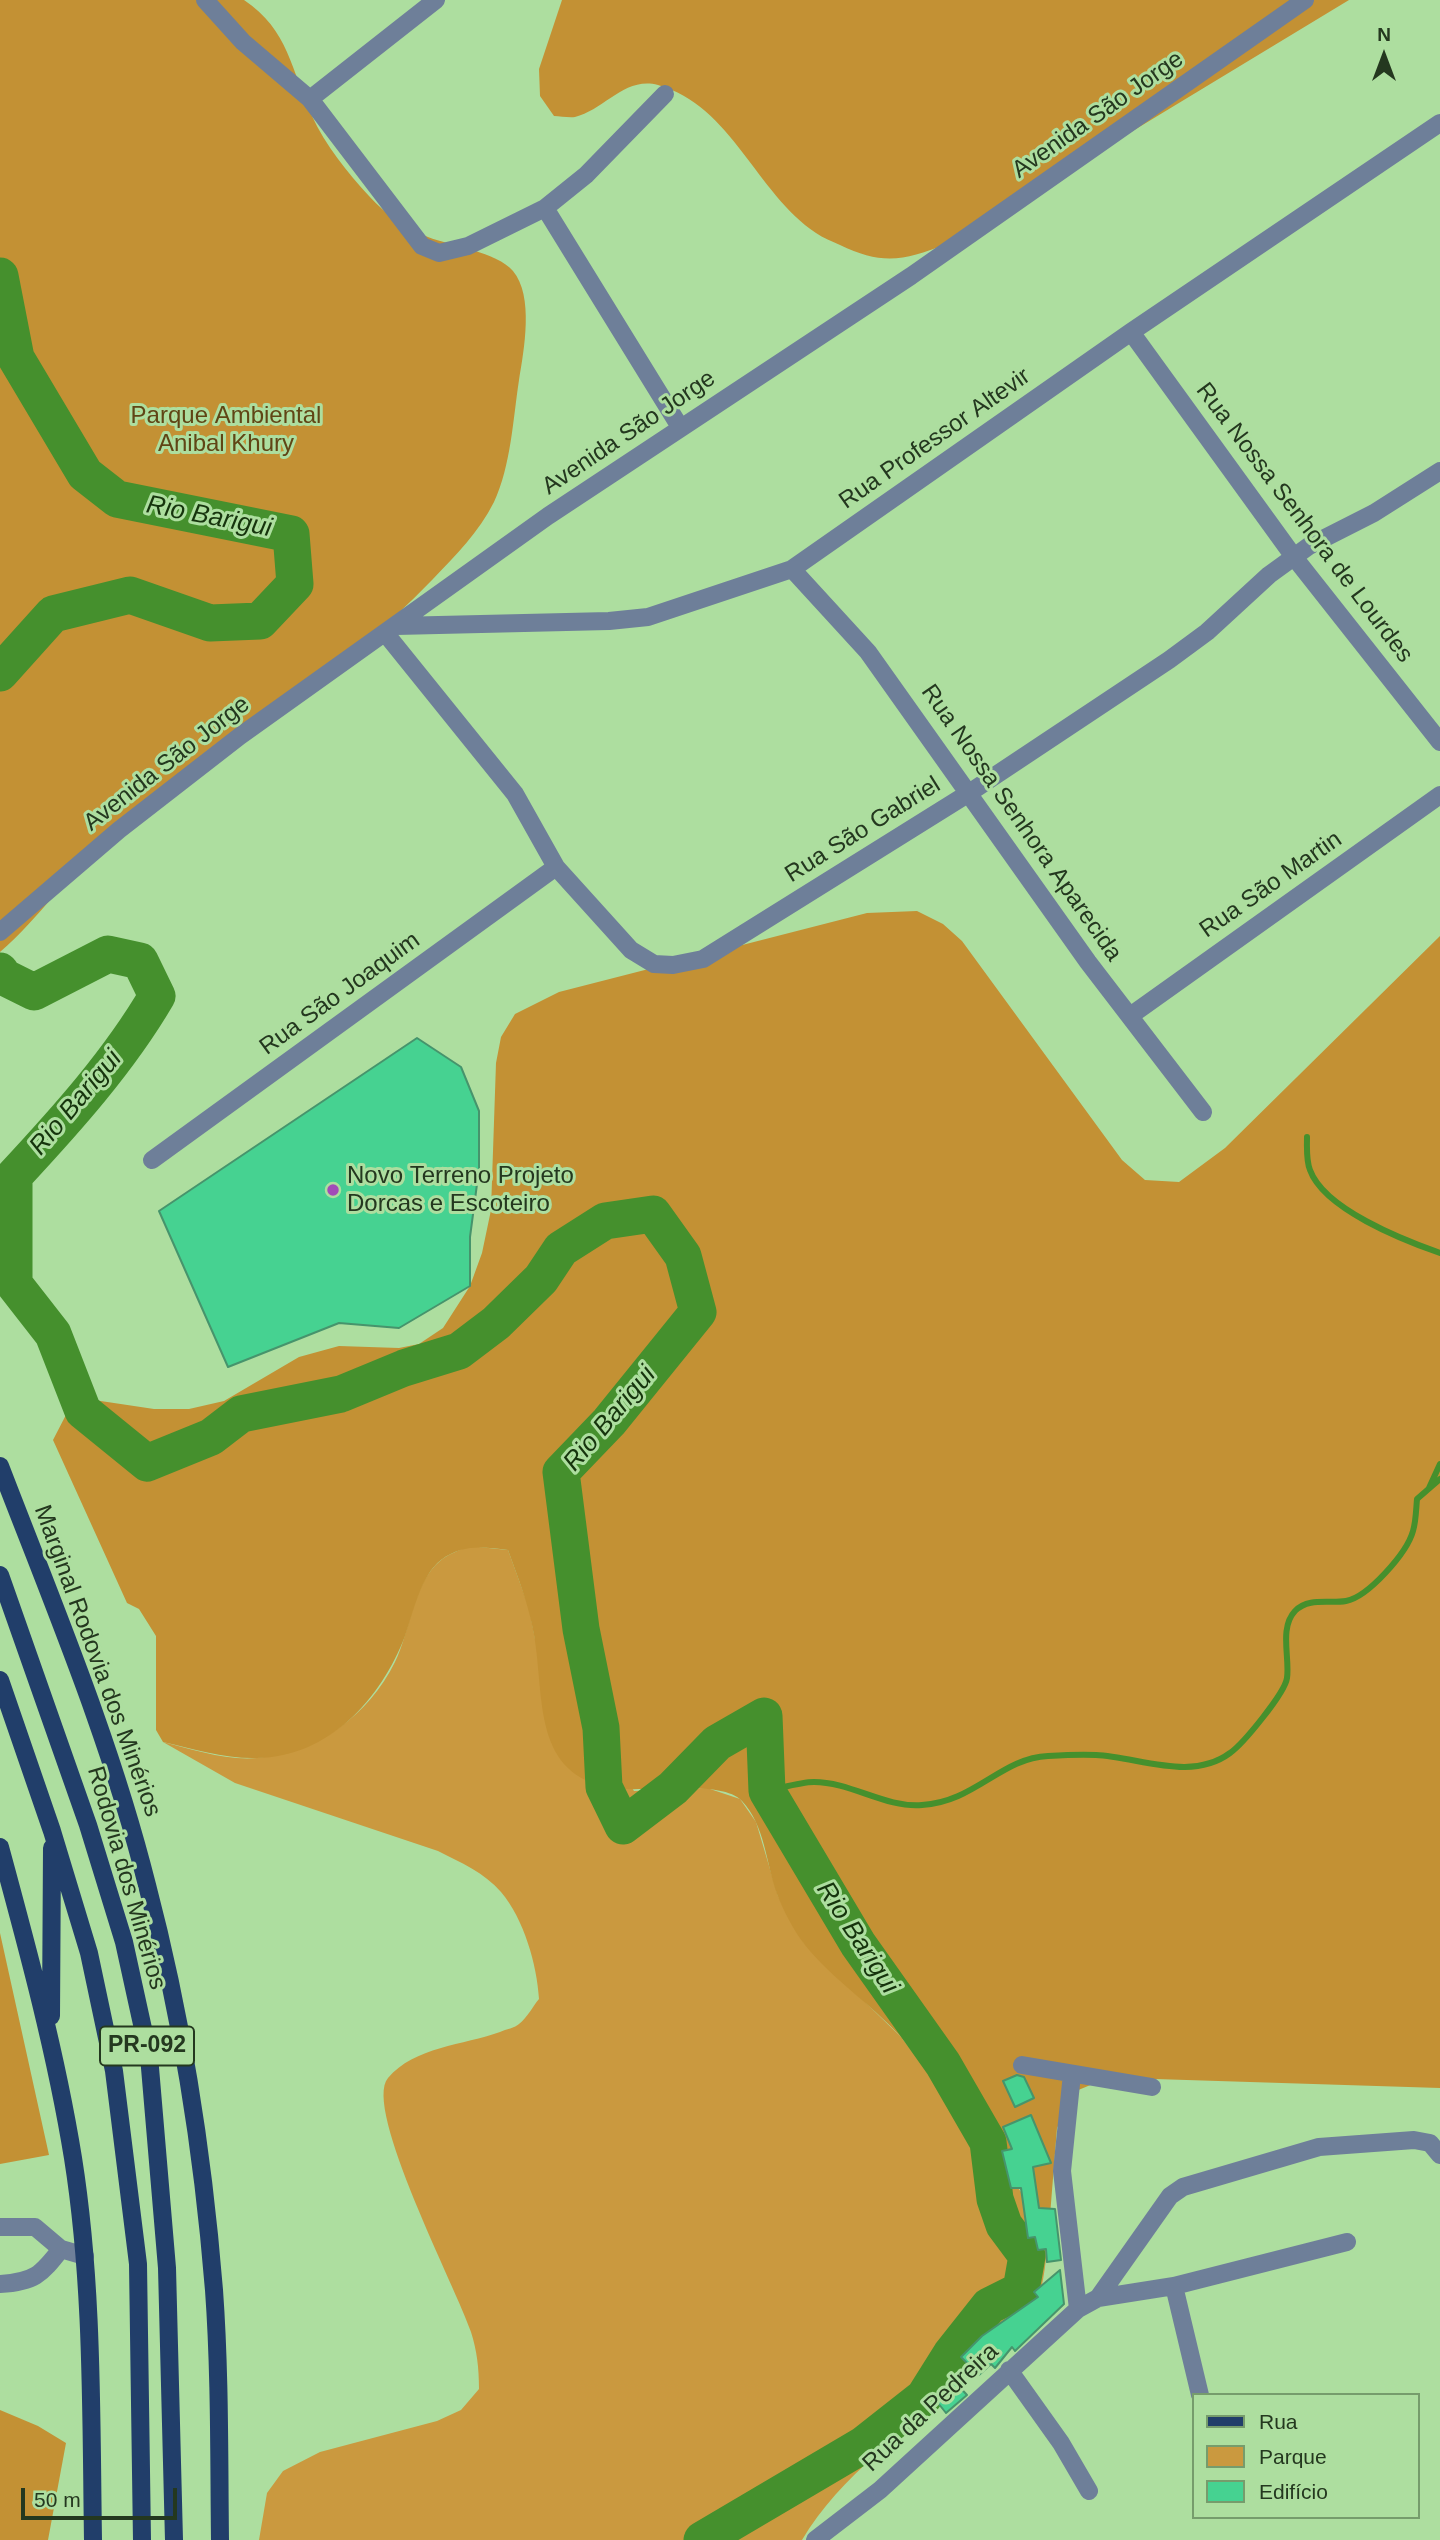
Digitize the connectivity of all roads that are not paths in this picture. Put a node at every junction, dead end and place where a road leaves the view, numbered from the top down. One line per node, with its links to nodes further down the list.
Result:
1 (205, 0): 5 (street)
2 (436, 0): 5 (street)
3 (1305, 0): 9 (street, Avenida São Jorge)
4 (664, 94): 7 (street)
5 (310, 99): 7 (street)
6 (1440, 123): 8 (street, Rua Professor Altevir)
7 (545, 208): 9 (street)
8 (1130, 332): 11 (street, Rua Nossa Senhora de Lourdes); 12 (street, Rua Professor Altevir)
9 (680, 427): 13 (street, Avenida São Jorge)
10 (1440, 471): 11 (street, Rua São Gabriel)
11 (1294, 556): 14 (street, Rua Nossa Senhora de Lourdes); 15 (street, Rua São Gabriel)
12 (792, 569): 13 (street, Rua Professor Altevir); 15 (street, Rua Nossa Senhora Aparecida)
13 (391, 630): 17 (street, Rua São Gabriel); 18 (street, Avenida São Jorge)
14 (1440, 742)
15 (969, 793): 17 (street, Rua São Gabriel); 19 (street, Rua Nossa Senhora Aparecida)
16 (1440, 795): 19 (street, Rua São Martin)
17 (556, 867): 21 (street, Rua São Joaquim)
18 (0, 932)
19 (1130, 1016): 20 (street, Rua Nossa Senhora Aparecida)
20 (1203, 1112)
21 (152, 1160)
22 (0, 1466): 46 (main road, Marginal Rodovia dos Minérios)
23 (0, 1575): 45 (main road, Rodovia dos Minérios / PR-092)
24 (0, 1681): 25 (main road, PR-092)
25 (52, 1831): 27 (main road); 44 (main road, PR-092)
26 (0, 1847): 27 (main road)
27 (51, 2045): 35 (main road)
28 (1022, 2065): 29 (street)
29 (1072, 2074): 30 (street); 39 (street)
30 (1152, 2087)
31 (1440, 2155): 38 (street)
32 (0, 2227): 34 (street)
33 (1348, 2242): 37 (street)
34 (61, 2249): 35 (street); 36 (street)
35 (85, 2256): 43 (main road)
36 (0, 2284)
37 (1174, 2286): 38 (street); 41 (street)
38 (1098, 2298): 39 (street, Rua da Pedreira)
39 (1078, 2309): 40 (street, Rua da Pedreira)
40 (1009, 2370): 42 (street); 47 (street, Rua da Pedreira)
41 (1200, 2393)
42 (1089, 2491)
43 (93, 2540)
44 (142, 2540)
45 (174, 2540)
46 (220, 2540)
47 (815, 2540)

